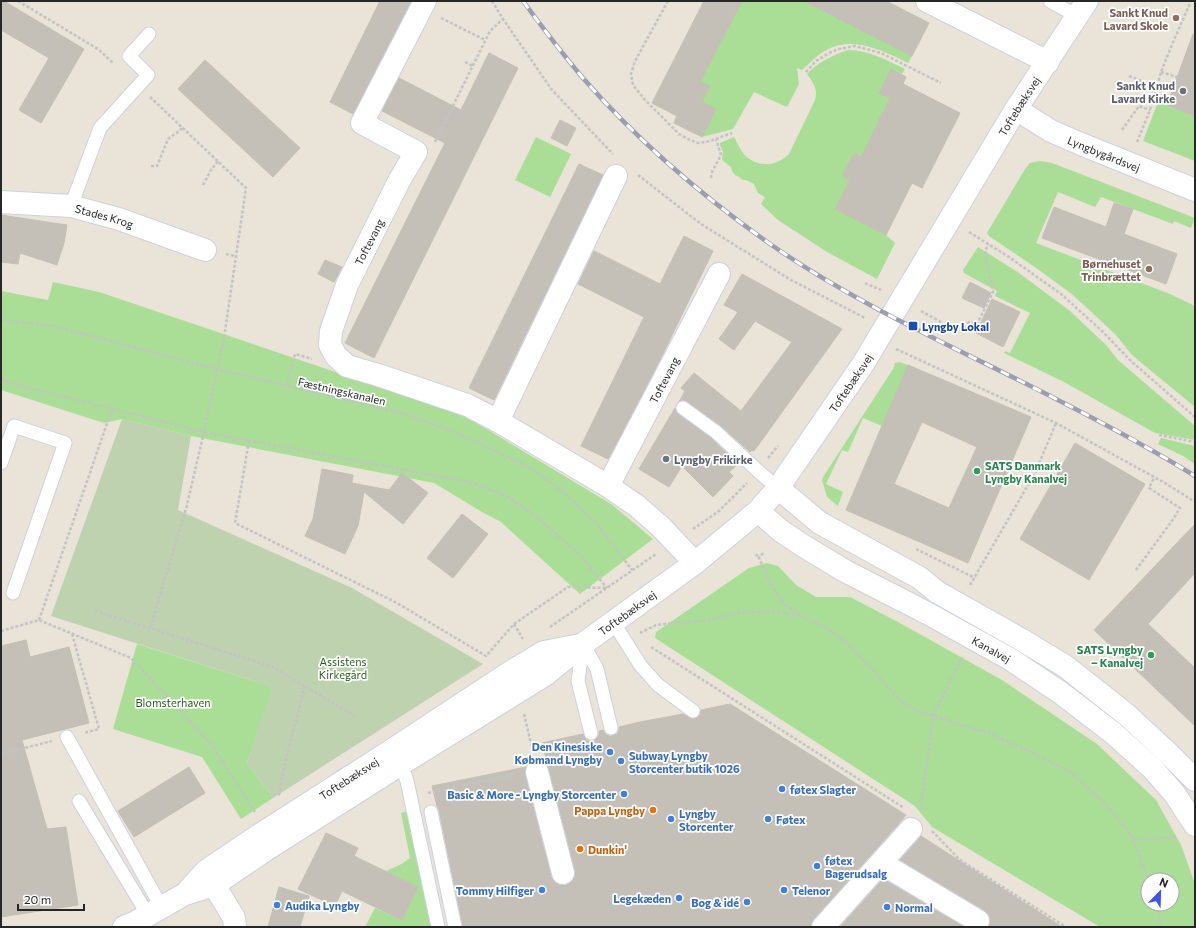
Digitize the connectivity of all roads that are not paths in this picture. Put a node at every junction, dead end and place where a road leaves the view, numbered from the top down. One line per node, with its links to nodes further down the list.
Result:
1 (928, 1): 6 (street)
2 (1050, 1): 4 (lane)
3 (423, 5): 15 (street, Toftevang)
4 (1082, 8): 6 (street, Toftebæksvej)
5 (150, 34): 11 (lane)
6 (1048, 62): 7 (street, Toftebæksvej)
7 (1016, 110): 9 (street, Lyngbygårdsvej); 18 (street, Toftebæksvej)
8 (621, 168): 15 (street)
9 (1195, 190)
10 (1, 202): 11 (street, Stades Krog)
11 (72, 206): 12 (street, Stades Krog)
12 (205, 250)
13 (719, 274): 17 (street, Toftevang)
14 (683, 408): 18 (lane)
15 (498, 421): 17 (street)
16 (1, 463): 21 (lane)
17 (608, 486): 20 (street)
18 (778, 488): 19 (street, Toftebæksvej); 30 (street, Kanalvej)
19 (758, 511): 20 (street, Toftebæksvej); 31 (street, Kanalvej)
20 (695, 563): 22 (street, Toftebæksvej)
21 (13, 593)
22 (613, 622): 23 (street, Toftebæksvej); 24 (lane)
23 (583, 644): 25 (lane); 26 (lane); 28 (street, Toftebæksvej); 28 (street, Toftebæksvej)
24 (693, 712)
25 (611, 728)
26 (591, 733)
27 (67, 737): 40 (lane)
28 (396, 757): 38 (street, Toftebæksvej); 39 (street, Toftebæksvej); 44 (lane)
29 (537, 771): 37 (street)
30 (1195, 780): 31 (lane)
31 (1174, 793): 35 (street, Kanalvej)
32 (80, 801): 40 (lane)
33 (431, 812): 45 (lane)
34 (915, 824): 36 (street)
35 (1189, 830)
36 (881, 863): 41 (street); 46 (street)
37 (563, 873)
38 (214, 885): 39 (street, Toftebæksvej); 43 (street)
39 (185, 894): 40 (street, Toftebæksvej)
40 (155, 912): 42 (street, Toftebæksvej)
41 (978, 921)
42 (124, 927)
43 (235, 927)
44 (438, 927)
45 (455, 927)
46 (823, 927)

